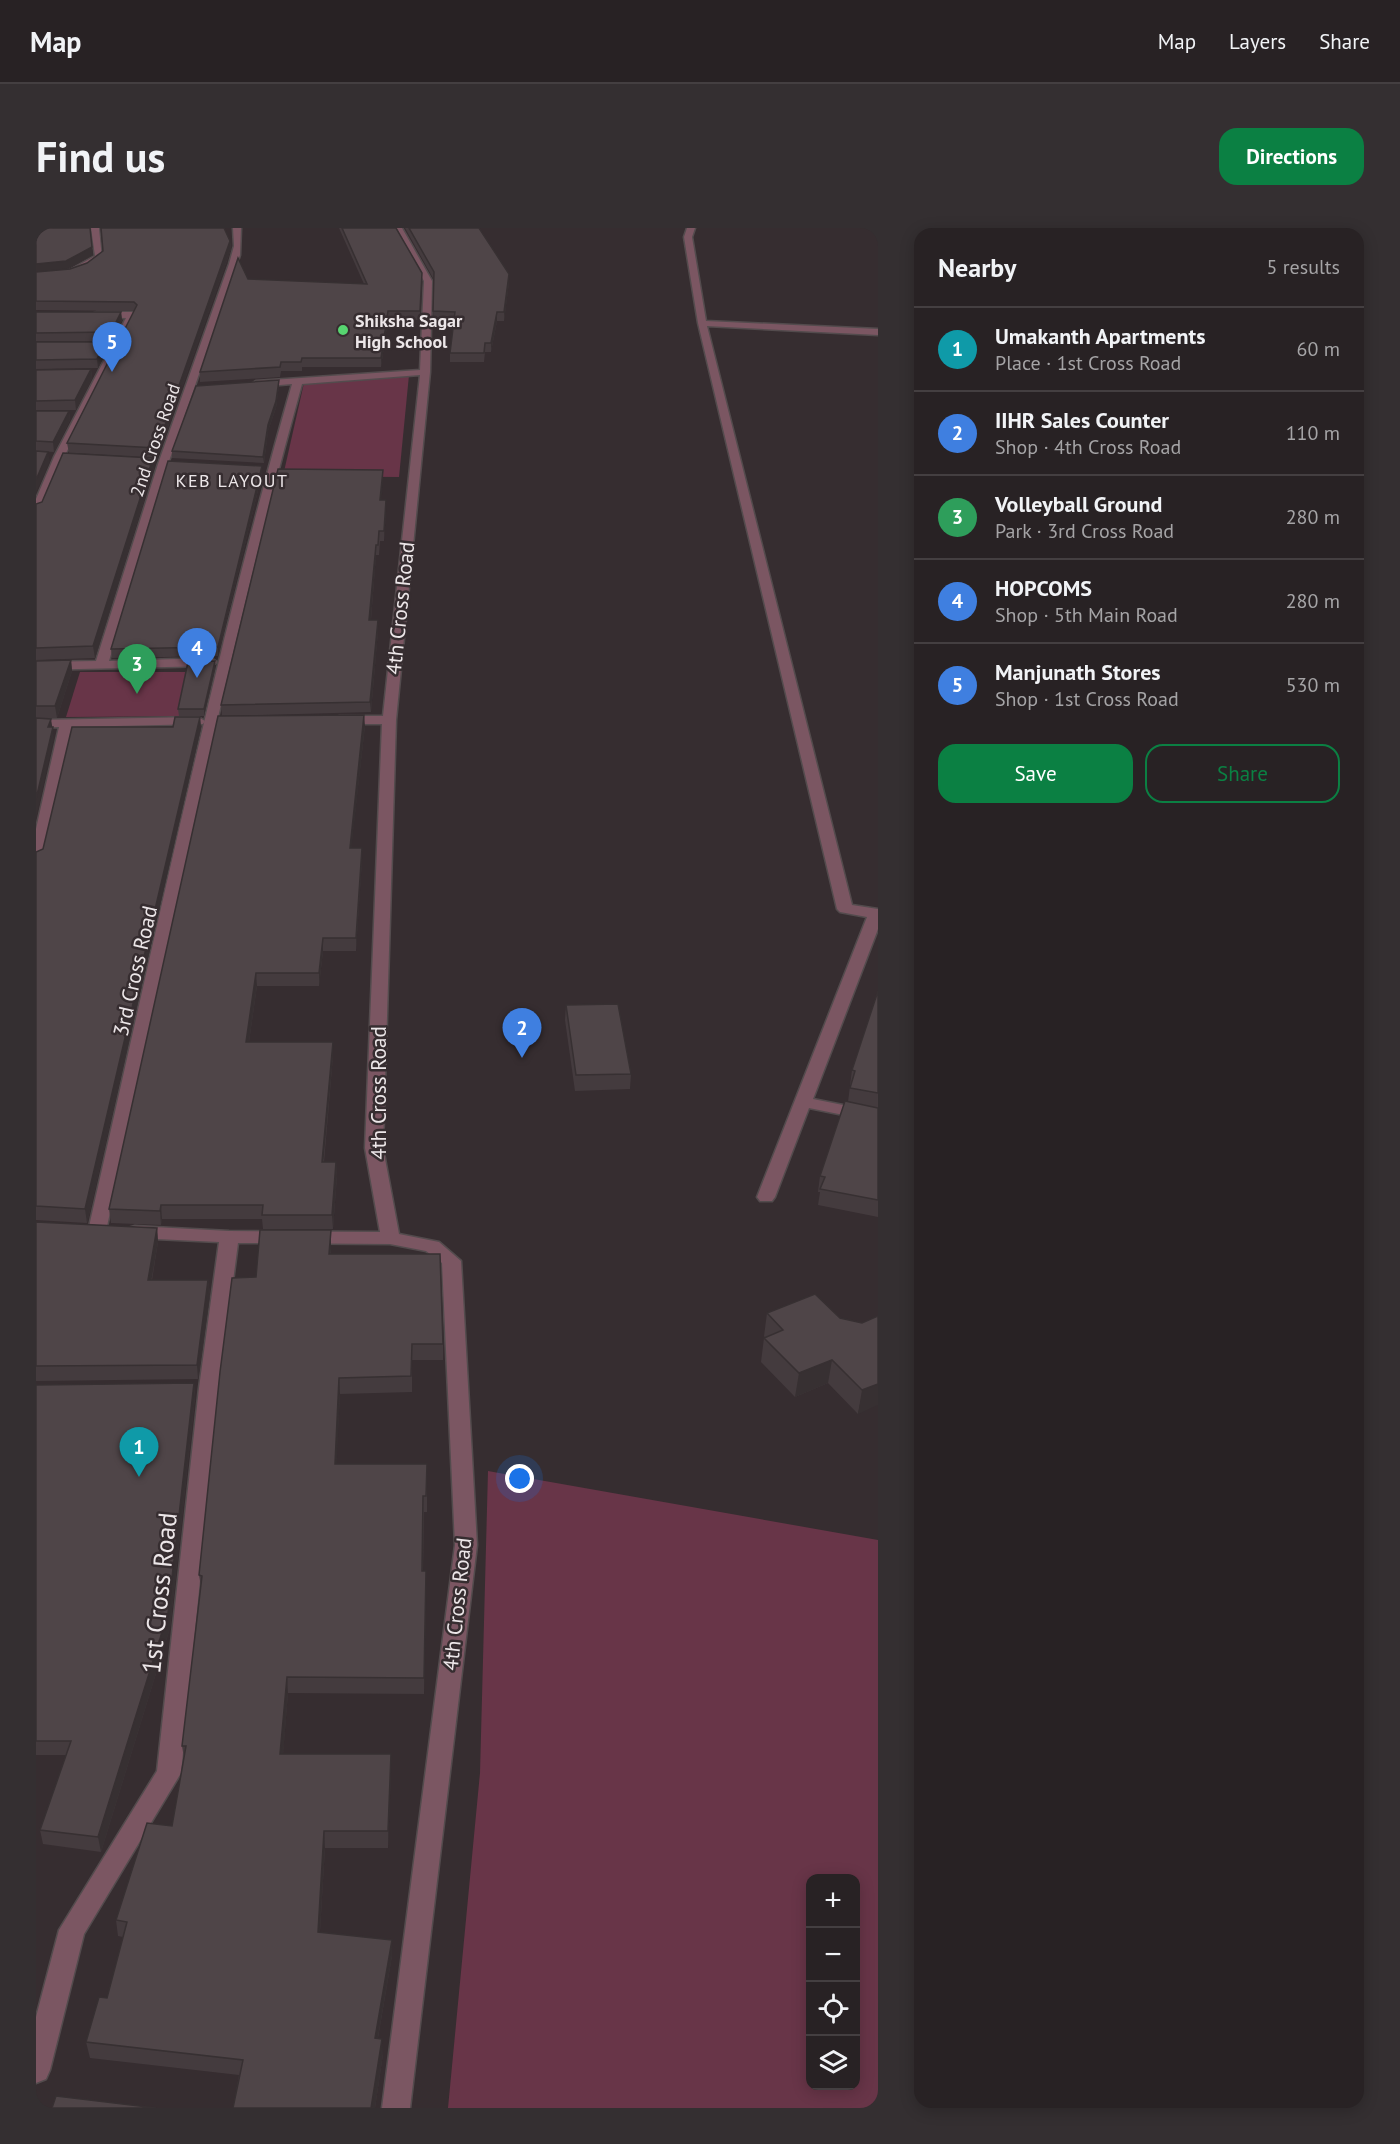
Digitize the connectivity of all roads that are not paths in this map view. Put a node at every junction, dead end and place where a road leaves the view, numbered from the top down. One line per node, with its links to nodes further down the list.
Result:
1 (237, 228): 23 (street, 2nd Cross Road)
2 (398, 228): 12 (street, 4th Cross Road)
3 (691, 228): 8 (street)
4 (95, 229): 5 (street); 6 (street)
5 (84, 230)
6 (36, 277)
7 (84, 315): 11 (street)
8 (702, 323): 9 (street); 34 (street)
9 (878, 332)
10 (105, 346): 11 (street)
11 (116, 346): 14 (street)
12 (425, 372): 15 (street); 29 (street, 4th Cross Road)
13 (91, 373): 14 (street)
14 (102, 373): 18 (street)
15 (298, 381): 16 (street); 25 (street, 3rd Cross Road)
16 (244, 384)
17 (70, 415): 18 (street)
18 (81, 415): 20 (street)
19 (48, 456): 20 (street)
20 (59, 457): 21 (street); 24 (street)
21 (71, 458)
22 (151, 463): 23 (street)
23 (168, 464): 26 (street, 2nd Cross Road)
24 (36, 512)
25 (225, 662): 26 (street); 30 (street, 3rd Cross Road)
26 (101, 664): 27 (street)
27 (36, 666)
28 (330, 720): 29 (street)
29 (389, 720): 41 (street, 4th Cross Road)
30 (218, 721): 31 (street); 39 (street, 3rd Cross Road)
31 (66, 723): 32 (street); 33 (street)
32 (36, 724)
33 (36, 861)
34 (877, 914): 35 (street)
35 (803, 1102): 36 (street); 37 (street)
36 (878, 1117)
37 (766, 1197)
38 (77, 1230): 39 (street)
39 (97, 1231): 40 (street)
40 (229, 1237): 41 (street); 42 (street, 1st Cross Road)
41 (390, 1238): 45 (street, 4th Cross Road)
42 (209, 1388): 43 (street); 44 (street, 1st Cross Road)
43 (186, 1389)
44 (36, 2070)
45 (396, 2108)

